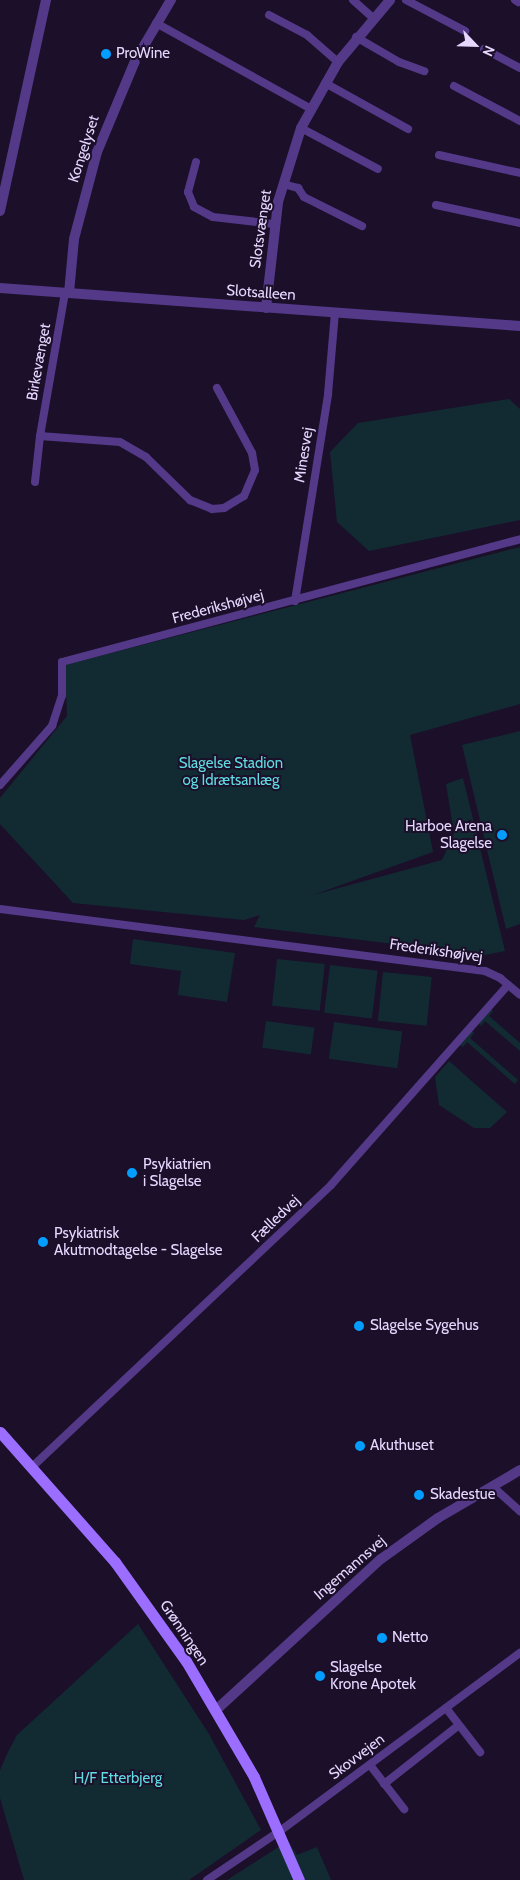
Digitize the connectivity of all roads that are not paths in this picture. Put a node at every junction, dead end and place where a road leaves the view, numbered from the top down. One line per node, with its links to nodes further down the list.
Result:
1 (46, 0): 27 (street)
2 (353, 0): 7 (street)
3 (390, 0): 7 (street, Slotsvænget)
4 (406, 0): 9 (street)
5 (167, 1): 8 (street, Kongelyset)
6 (269, 15): 12 (street)
7 (373, 18): 10 (street, Slotsvænget)
8 (156, 23): 17 (street); 32 (street, Kongelyset)
9 (465, 31)
10 (356, 38): 12 (street, Slotsvænget); 14 (street)
11 (484, 49): 13 (street)
12 (338, 62): 15 (street, Slotsvænget)
13 (520, 68)
14 (424, 70)
15 (325, 83): 17 (street, Slotsvænget); 20 (street)
16 (454, 86): 18 (street)
17 (311, 109): 19 (street, Slotsvænget)
18 (520, 121)
19 (302, 128): 23 (street); 25 (street, Slotsvænget)
20 (408, 129)
21 (439, 155): 24 (street)
22 (196, 162): 29 (street)
23 (378, 169)
24 (520, 173)
25 (283, 184): 29 (street, Slotsvænget); 30 (street, Slotsvænget)
26 (436, 205): 28 (street)
27 (0, 211)
28 (520, 223)
29 (274, 224): 33 (street, Slotsvænget)
30 (362, 226)
31 (0, 288): 32 (street, Slotsalleen)
32 (67, 293): 33 (street, Slotsalleen); 37 (street, Birkevænget)
33 (266, 308): 34 (street, Slotsalleen)
34 (334, 313): 35 (street, Slotsalleen); 40 (street, Minesvej)
35 (520, 326)
36 (217, 388): 37 (street)
37 (40, 436): 38 (street, Birkevænget)
38 (36, 482)
39 (520, 539): 40 (street, Frederikshøjvej)
40 (295, 601): 41 (street, Frederikshøjvej)
41 (0, 785)
42 (0, 909): 43 (street, Frederikshøjvej)
43 (508, 984): 44 (street); 46 (street, Fælledvej)
44 (520, 995)
45 (0, 1432): 46 (main road, Grønningen)
46 (32, 1467): 52 (main road, Grønningen)
47 (520, 1470): 48 (street, Ingemannsvej)
48 (492, 1486): 49 (street); 52 (street, Ingemannsvej)
49 (520, 1511)
50 (520, 1654): 51 (street, Skovvejen)
51 (446, 1708): 53 (street); 55 (street, Skovvejen)
52 (216, 1710): 58 (main road, Grønningen)
53 (459, 1725): 54 (street); 56 (street)
54 (480, 1752)
55 (370, 1764): 56 (street); 58 (street, Skovvejen)
56 (384, 1784): 57 (street)
57 (404, 1809)
58 (280, 1832): 59 (street, Skovvejen); 60 (main road, Grønningen)
59 (207, 1880)
60 (299, 1880)

